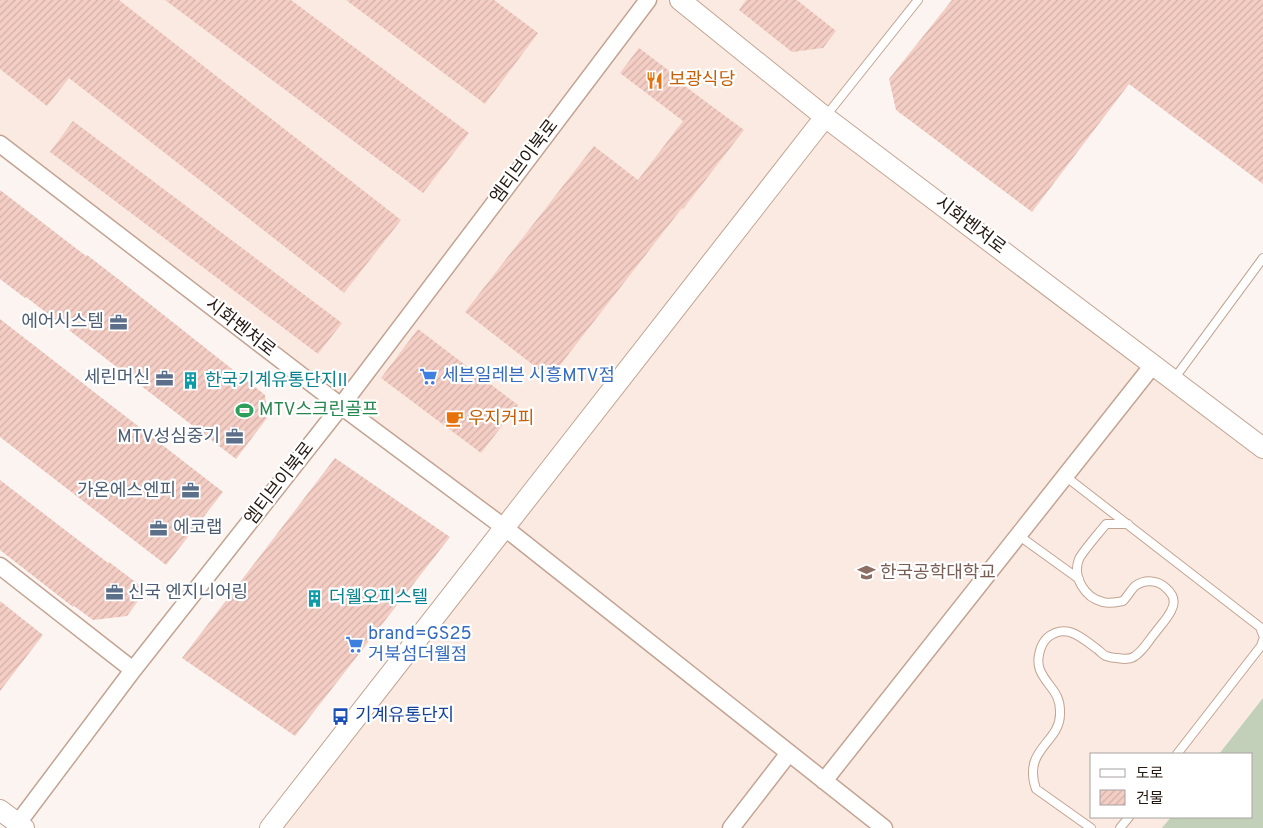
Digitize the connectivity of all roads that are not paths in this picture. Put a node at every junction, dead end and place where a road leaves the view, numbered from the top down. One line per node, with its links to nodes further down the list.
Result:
1 (648, 0): 9 (street, 엠티브이북로)
2 (680, 0): 4 (street, 시화벤처로)
3 (918, 0): 4 (lane)
4 (825, 116): 7 (street, 시화벤처로); 13 (street)
5 (0, 144): 9 (street, 시화벤처로)
6 (1263, 258): 8 (lane)
7 (1153, 365): 8 (street, 시화벤처로); 11 (street)
8 (1174, 380): 10 (street, 시화벤처로)
9 (341, 406): 13 (street, 시화벤처로); 19 (street, 엠티브이북로)
10 (1263, 448)
11 (1065, 476): 12 (lane); 14 (street)
12 (1128, 524): 16 (lane); 17 (lane)
13 (505, 528): 20 (street, 시화벤처로); 26 (street)
14 (1018, 535): 16 (lane); 22 (street)
15 (0, 566): 19 (street)
16 (1079, 580): 29 (lane)
17 (1263, 635)
18 (1263, 640): 21 (lane)
19 (134, 670): 25 (street, 엠티브이북로)
20 (789, 753): 22 (street, 시화벤처로); 27 (street)
21 (1178, 753)
22 (824, 780): 28 (street, 시화벤처로)
23 (0, 810): 25 (street, 엠티브이북로)
24 (1128, 818): 30 (lane)
25 (21, 826)
26 (270, 828)
27 (732, 828)
28 (884, 828)
29 (1091, 828)
30 (1120, 828)

